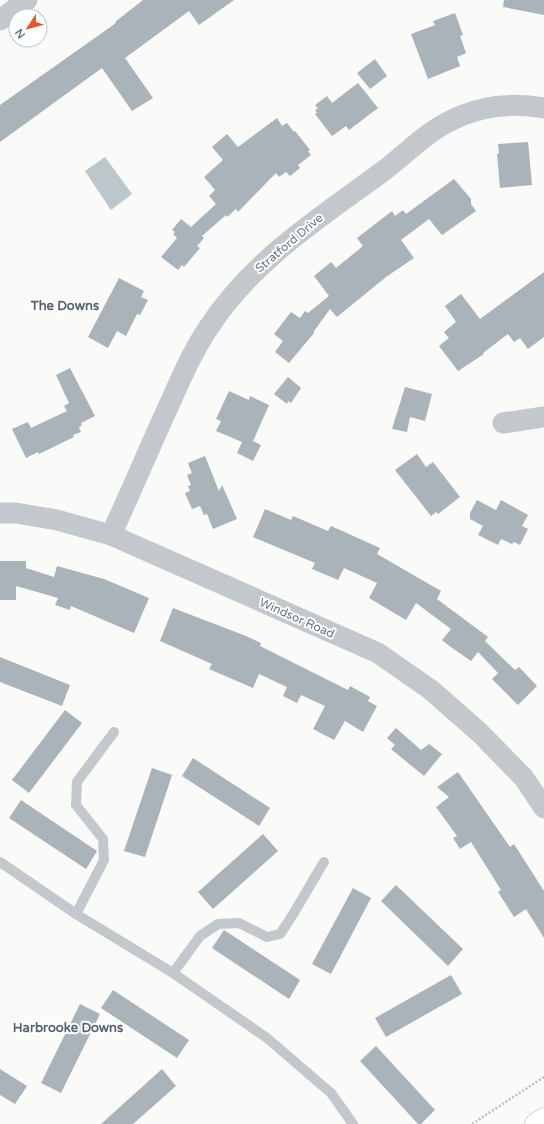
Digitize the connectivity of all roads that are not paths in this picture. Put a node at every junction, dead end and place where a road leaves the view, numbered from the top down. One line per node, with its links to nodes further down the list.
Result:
1 (27, 0): 2 (street)
2 (0, 20)
3 (544, 108): 7 (street, Stratford Drive)
4 (544, 417): 5 (street)
5 (503, 423)
6 (0, 513): 7 (street, Windsor Road)
7 (111, 535): 9 (street, Windsor Road)
8 (114, 732): 12 (lane)
9 (544, 808)
10 (0, 862): 12 (lane)
11 (324, 862): 13 (lane)
12 (76, 914): 13 (lane)
13 (174, 973): 15 (lane)
14 (544, 1119): 16 (main road)
15 (353, 1124)
16 (536, 1124)

